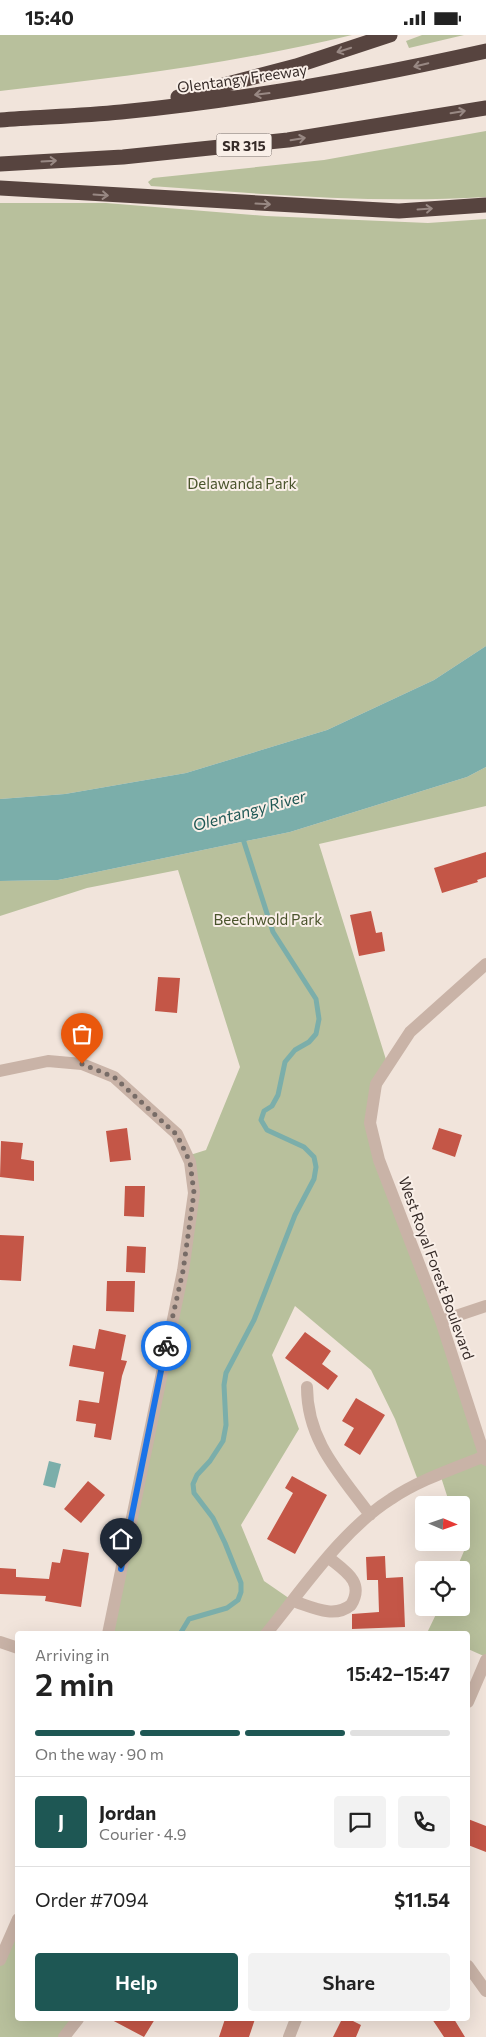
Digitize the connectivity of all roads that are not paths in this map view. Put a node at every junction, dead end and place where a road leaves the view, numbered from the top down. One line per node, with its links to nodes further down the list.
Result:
1 (390, 35): 4 (highway, one-way to 4)
2 (486, 51): 4 (highway, Olentangy Freeway, one-way to 4)
3 (486, 108): 6 (highway, SR 315, one-way to 3)
4 (121, 112): 5 (highway, Olentangy Freeway)
5 (0, 120)
6 (0, 164)
7 (0, 187): 8 (highway, one-way to 8)
8 (486, 205)
9 (486, 964): 12 (street, West Royal Forest Boulevard)
10 (0, 1071): 18 (street)
11 (486, 1306): 12 (street)
12 (441, 1321): 14 (street, West Royal Forest Boulevard)
13 (307, 1387): 15 (street)
14 (485, 1458): 15 (street)
15 (370, 1515): 16 (street)
16 (328, 1558): 17 (street); 17 (street)
17 (293, 1601): 19 (street)
18 (109, 1631)
19 (268, 1631)
20 (0, 1642): 21 (street)
21 (15, 1647)
22 (486, 1660): 23 (street)
23 (470, 1697)
24 (15, 1926): 25 (street)
25 (0, 1960)
26 (470, 1969): 27 (street)
27 (486, 1991)
28 (76, 2021): 30 (street)
29 (295, 2021): 31 (street)
30 (64, 2037)
31 (289, 2037)

